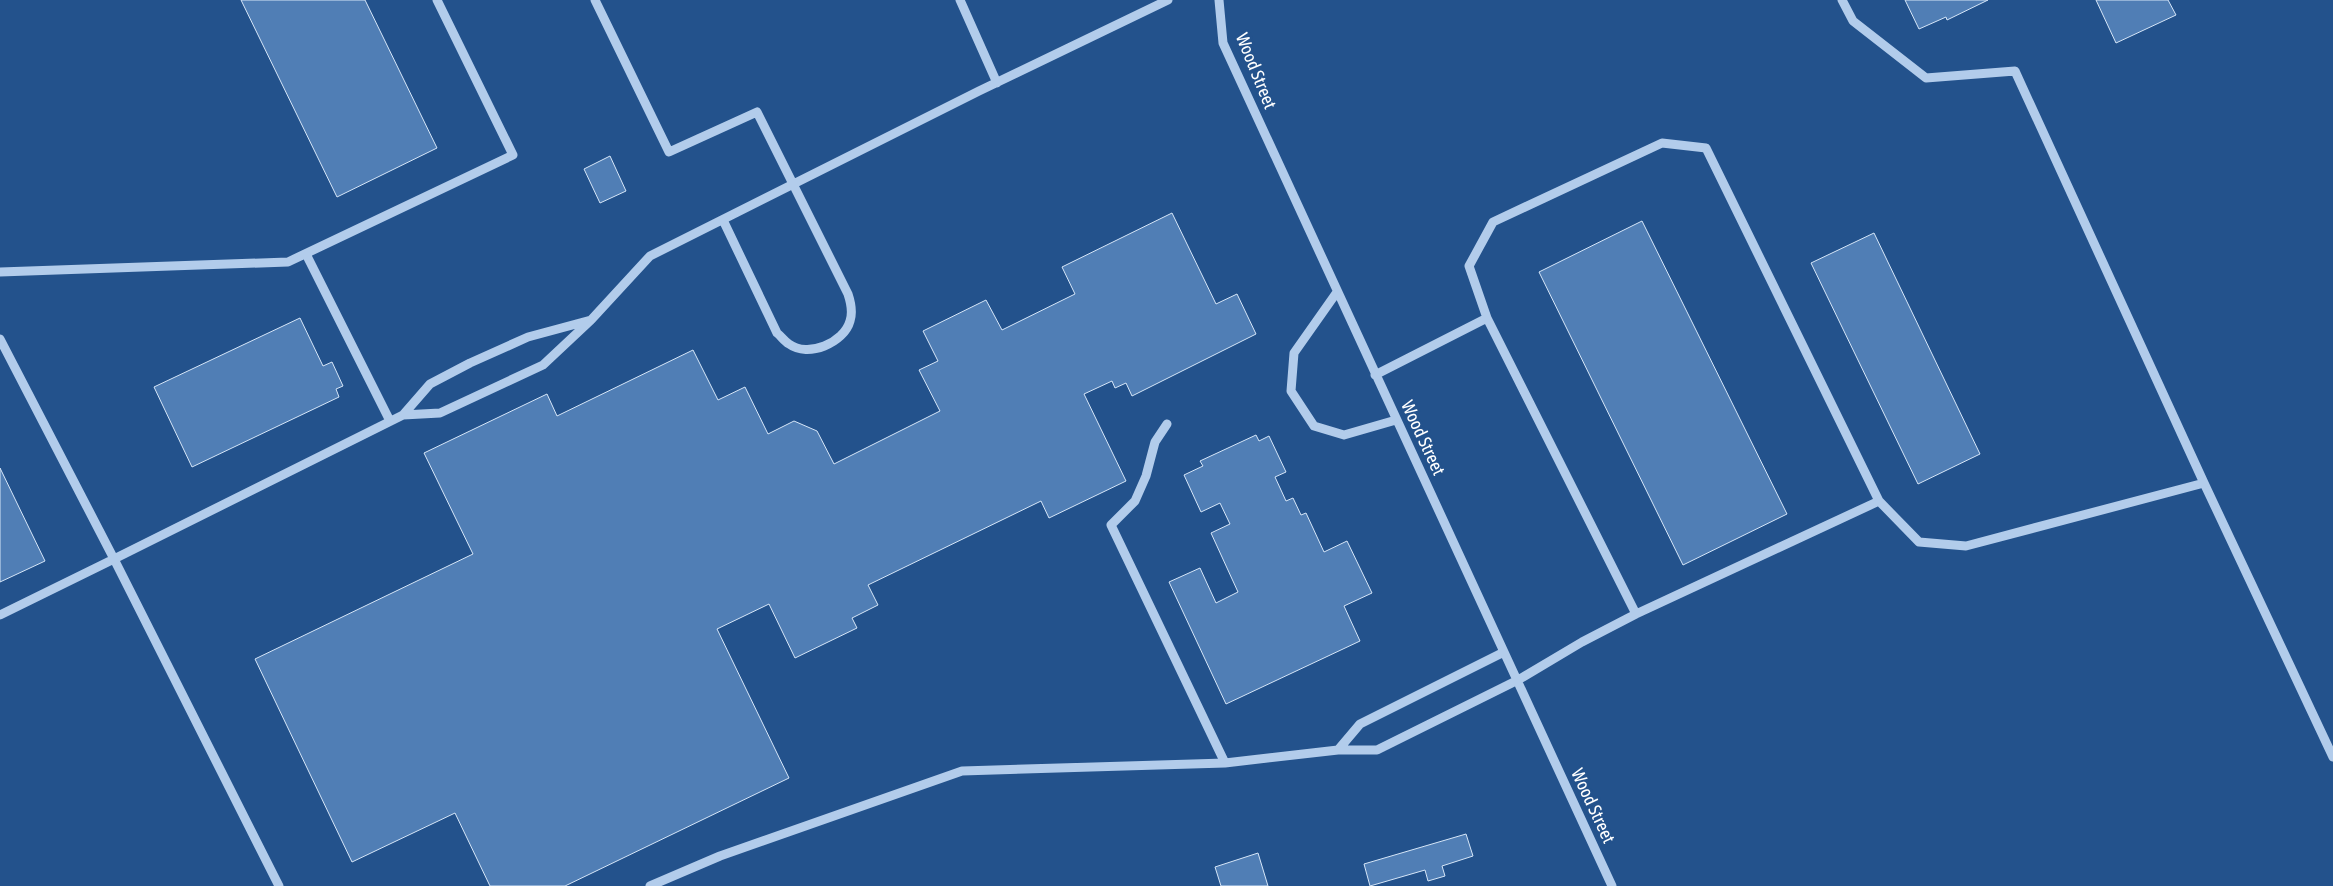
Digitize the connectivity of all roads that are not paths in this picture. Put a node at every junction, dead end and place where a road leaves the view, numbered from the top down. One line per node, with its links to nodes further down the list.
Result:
1 (437, 0): 10 (street)
2 (595, 0): 8 (street)
3 (960, 0): 7 (street)
4 (1168, 0): 7 (street)
5 (1219, 0): 12 (street, Wood Street)
6 (1842, 0): 21 (street)
7 (998, 83): 8 (street)
8 (794, 185): 9 (street); 9 (street)
9 (724, 220): 14 (street)
10 (306, 254): 11 (street); 19 (street)
11 (0, 272)
12 (1337, 292): 16 (street, Wood Street); 18 (street)
13 (1487, 318): 16 (street); 22 (street); 24 (street)
14 (591, 320): 17 (street); 17 (street)
15 (0, 339): 23 (street)
16 (1375, 375): 18 (street, Wood Street)
17 (403, 415): 19 (street)
18 (1396, 420): 26 (street, Wood Street)
19 (390, 421): 23 (street)
20 (1167, 424): 30 (street)
21 (2204, 483): 22 (street); 29 (street)
22 (1879, 501): 24 (street)
23 (114, 559): 25 (street); 31 (street)
24 (1636, 614): 27 (street)
25 (0, 615)
26 (1504, 652): 27 (street, Wood Street); 28 (street)
27 (1518, 680): 28 (street); 33 (street, Wood Street)
28 (1338, 750): 30 (street)
29 (2333, 756)
30 (1225, 763): 32 (street)
31 (279, 886)
32 (650, 886)
33 (1612, 886)

